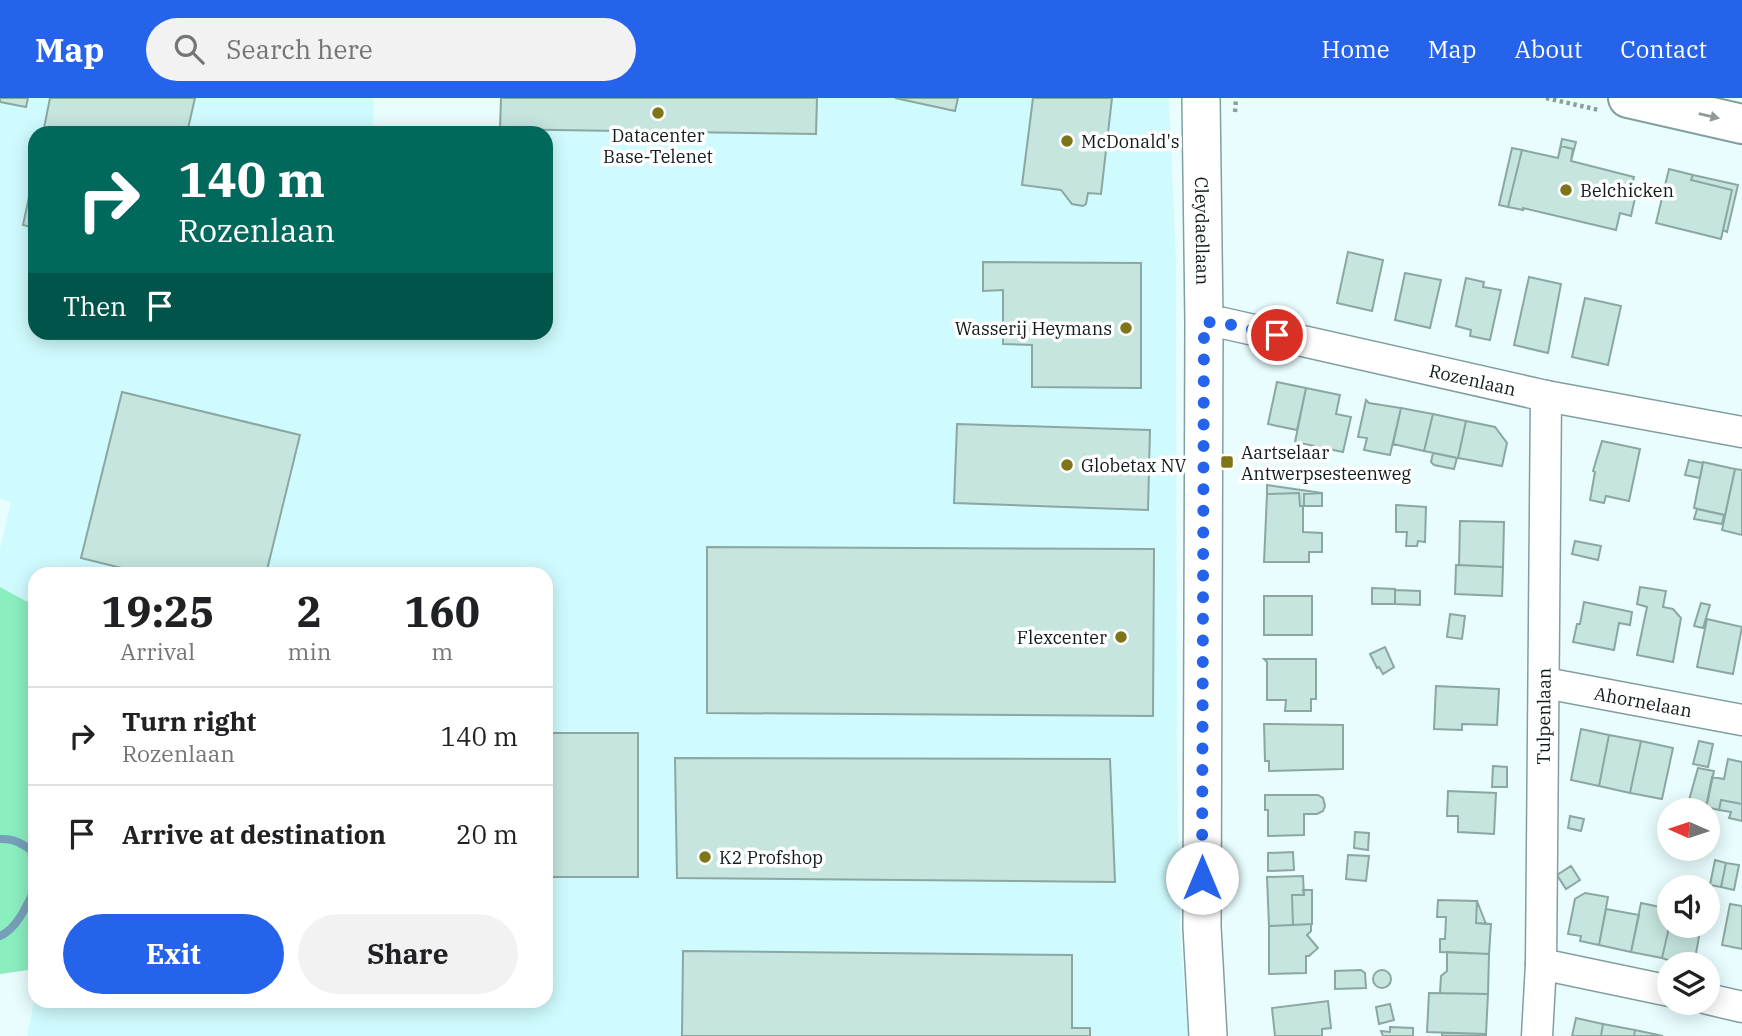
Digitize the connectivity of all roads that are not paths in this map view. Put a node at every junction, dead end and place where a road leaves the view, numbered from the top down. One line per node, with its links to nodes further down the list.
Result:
1 (1201, 98): 4 (street, Cleydaellaan)
2 (1628, 98): 3 (main road, one-way to 3)
3 (1742, 124)
4 (1204, 322): 5 (street, Rozenlaan); 13 (street, Cleydaellaan)
5 (1546, 396): 6 (street, Rozenlaan); 7 (street, Tulpenlaan)
6 (1742, 432)
7 (1545, 682): 8 (street, Ahornelaan); 9 (street, Tulpenlaan)
8 (1742, 720)
9 (1541, 964): 10 (street); 14 (street, Tulpenlaan)
10 (1657, 988)
11 (1720, 1002): 12 (street)
12 (1742, 1007)
13 (1208, 1036)
14 (1537, 1036)

